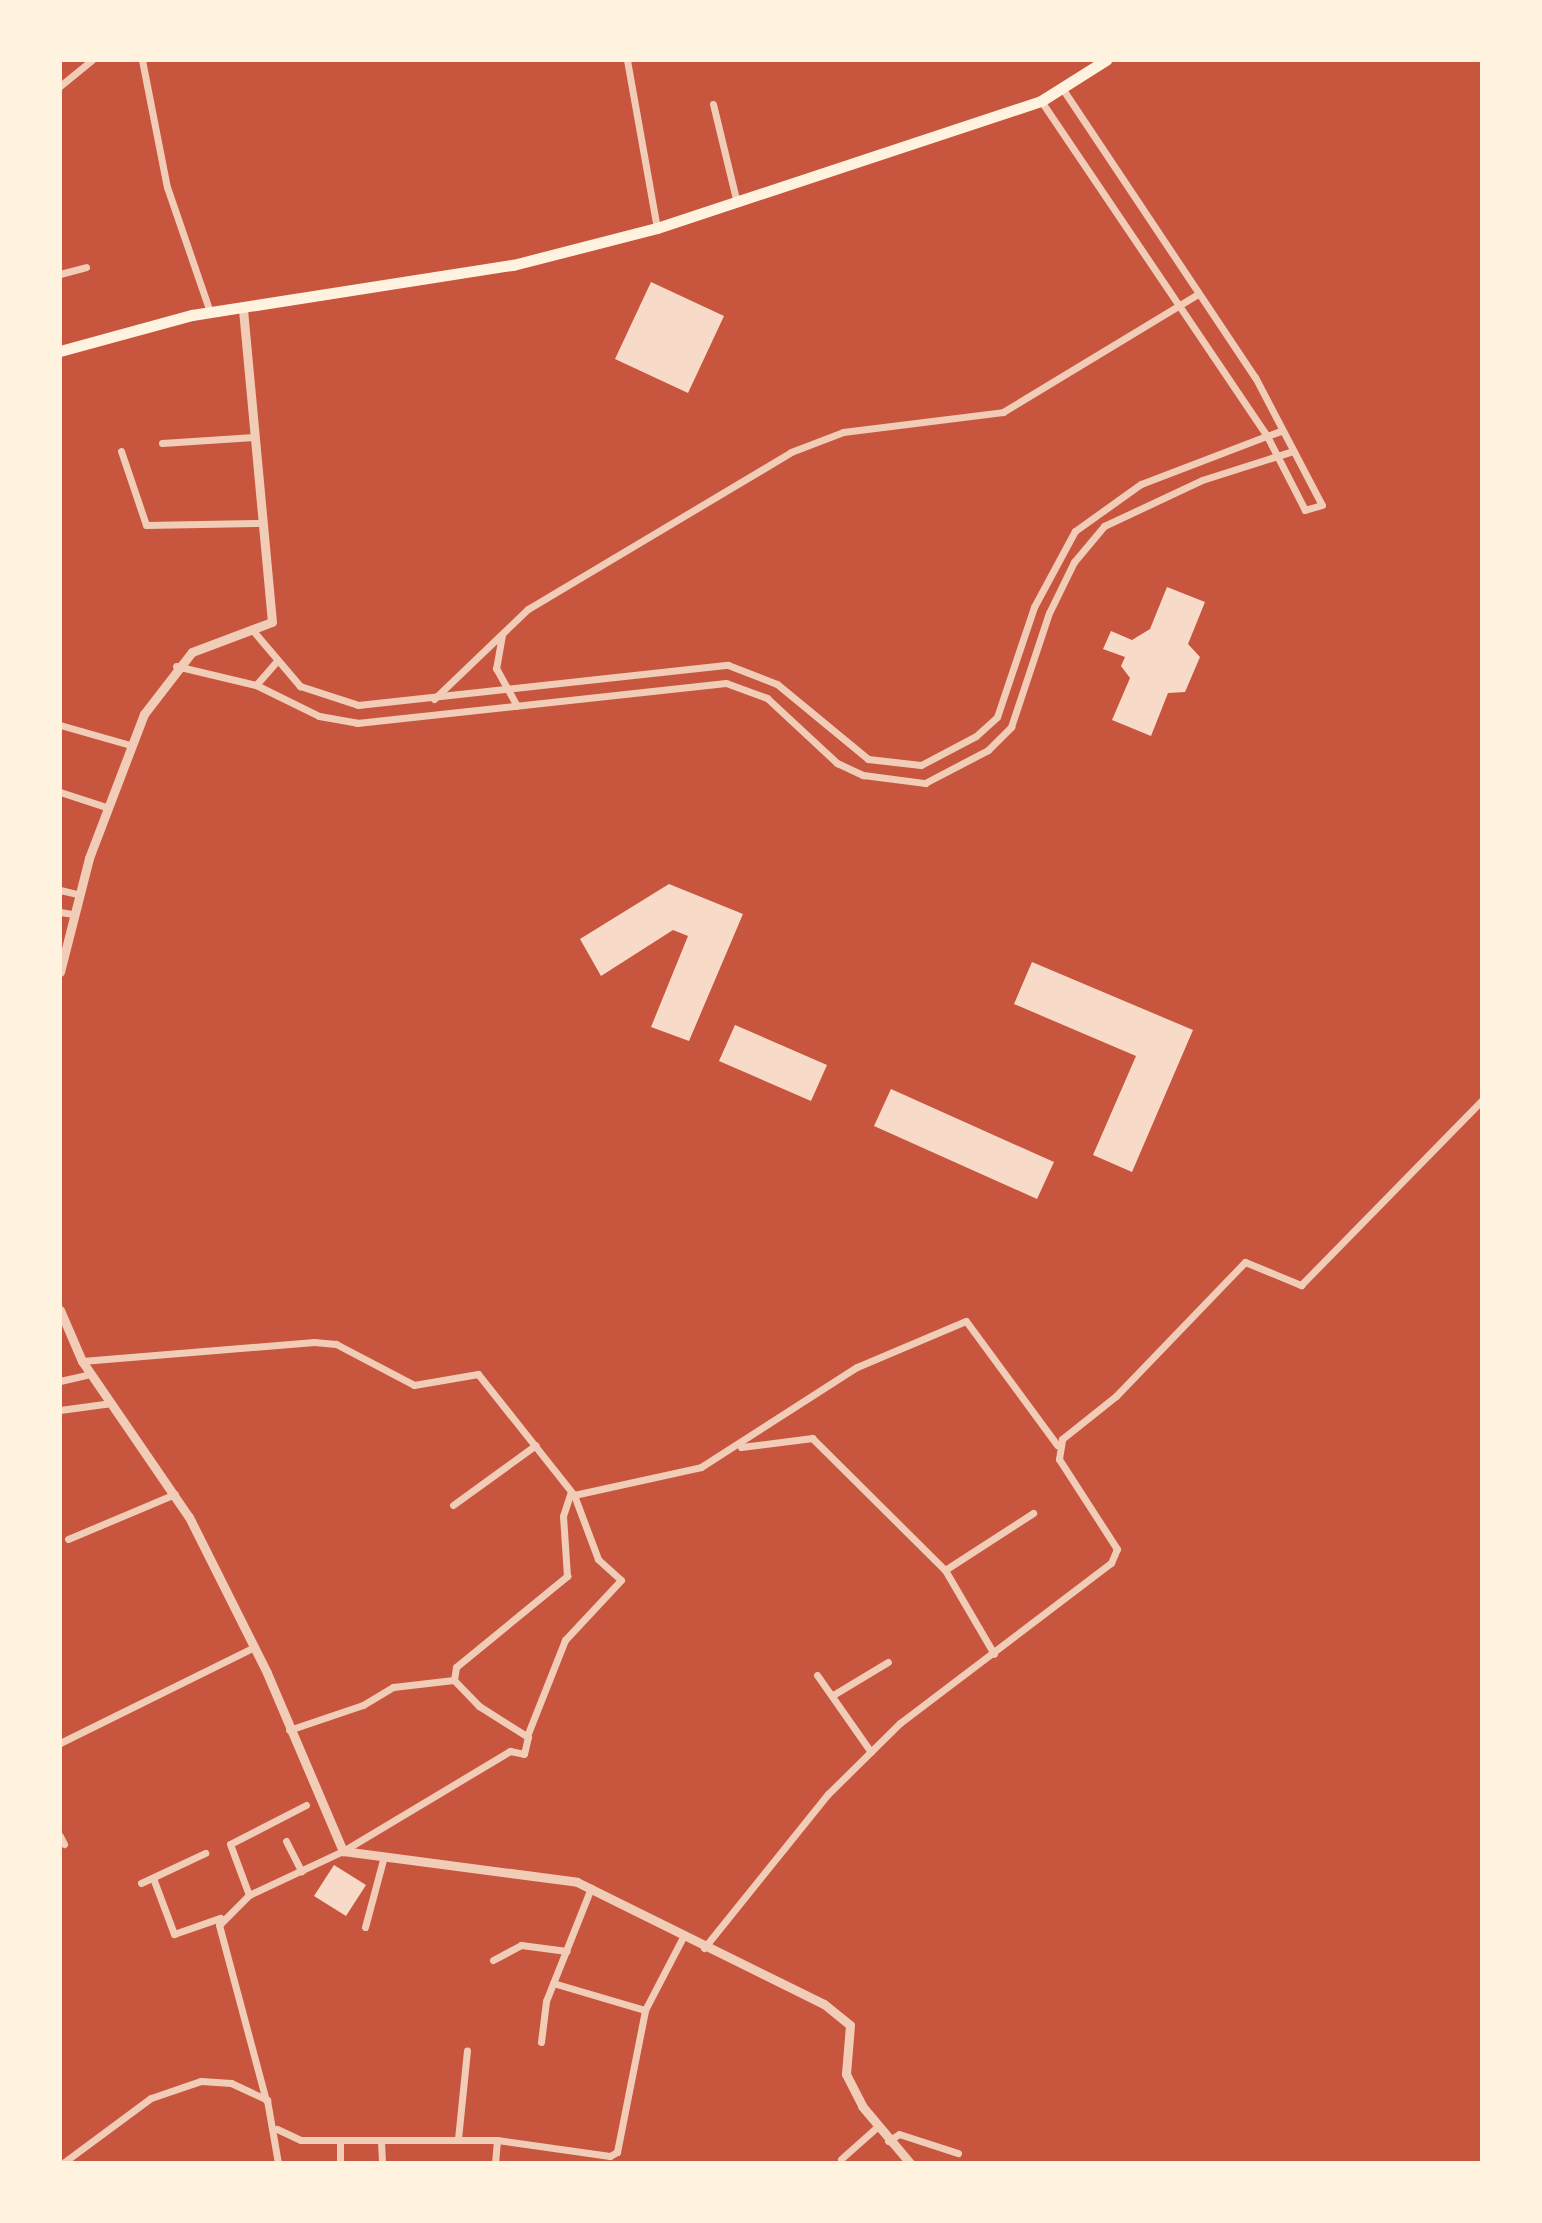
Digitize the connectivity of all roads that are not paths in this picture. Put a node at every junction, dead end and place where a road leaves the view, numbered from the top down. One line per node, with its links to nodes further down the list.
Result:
1 (92, 60): 5 (street)
2 (142, 60): 16 (street)
3 (627, 60): 10 (street)
4 (1106, 60): 6 (main road)
5 (60, 86)
6 (1064, 91): 7 (main road); 13 (street)
7 (1041, 101): 9 (main road); 14 (street)
8 (713, 104): 9 (street)
9 (737, 203): 10 (main road)
10 (657, 228): 15 (main road)
11 (86, 267): 12 (street)
12 (60, 274)
13 (1198, 294): 14 (street); 18 (street)
14 (1181, 304): 19 (street); 26 (street)
15 (243, 307): 16 (main road); 20 (street)
16 (210, 312): 17 (main road)
17 (60, 351)
18 (1281, 431): 19 (street); 23 (street)
19 (1267, 436): 24 (street); 31 (street)
20 (254, 437): 21 (street); 25 (street)
21 (162, 443)
22 (121, 451): 25 (street)
23 (1293, 451): 24 (street); 24 (street)
24 (1276, 456): 34 (street)
25 (260, 523): 27 (street)
26 (504, 630): 31 (street); 33 (street)
27 (255, 633): 28 (street); 29 (street)
28 (275, 663): 30 (street); 32 (street)
29 (176, 666): 30 (street); 37 (street)
30 (256, 685): 35 (street)
31 (514, 689): 33 (street); 34 (street)
32 (324, 698): 33 (street); 35 (street)
33 (433, 699)
34 (517, 706): 35 (street)
35 (319, 716)
36 (60, 725): 37 (street)
37 (130, 745): 39 (street)
38 (60, 792): 39 (street)
39 (106, 807): 41 (street)
40 (60, 890): 41 (street)
41 (77, 894): 43 (street)
42 (60, 912): 43 (street)
43 (72, 914): 44 (street)
44 (60, 972)
45 (1482, 1100): 53 (street)
46 (60, 1310): 47 (street)
47 (82, 1361): 48 (street); 52 (street)
48 (91, 1374): 49 (street); 50 (street)
49 (60, 1381)
50 (112, 1403): 51 (street); 55 (street)
51 (60, 1410)
52 (536, 1445): 56 (street); 57 (street)
53 (1057, 1445): 54 (street); 62 (street)
54 (735, 1448): 56 (street); 60 (street)
55 (175, 1494): 59 (street); 61 (street)
56 (572, 1495): 65 (street); 68 (street)
57 (453, 1505)
58 (1033, 1513): 60 (street)
59 (68, 1539)
60 (945, 1570): 62 (street)
61 (254, 1647): 67 (street); 69 (street)
62 (994, 1654): 70 (street)
63 (888, 1662): 66 (street)
64 (817, 1675): 66 (street)
65 (454, 1680): 67 (street); 68 (street)
66 (833, 1695): 70 (street)
67 (288, 1731): 73 (street)
68 (527, 1736): 73 (street)
69 (60, 1743)
70 (871, 1752): 84 (street)
71 (306, 1805): 80 (street)
72 (286, 1841): 76 (street)
73 (343, 1851): 75 (street); 76 (street)
74 (205, 1853): 77 (street)
75 (384, 1856): 79 (street); 82 (street)
76 (301, 1871): 80 (street)
77 (153, 1878): 78 (street); 81 (street)
78 (141, 1883)
79 (591, 1888): 83 (street); 85 (street)
80 (249, 1895): 81 (street)
81 (220, 1918): 91 (street)
82 (365, 1927)
83 (684, 1935): 84 (street); 88 (street)
84 (704, 1948): 92 (street)
85 (567, 1951): 86 (street); 87 (street)
86 (493, 1960)
87 (553, 1983): 88 (street); 89 (street)
88 (645, 2010): 99 (street)
89 (541, 2042)
90 (467, 2050): 94 (street)
91 (267, 2100): 93 (street); 102 (street)
92 (877, 2127): 96 (street); 101 (street)
93 (277, 2129): 98 (street); 103 (street)
94 (458, 2139): 95 (street); 97 (street)
95 (497, 2140): 99 (street); 106 (street)
96 (888, 2141): 100 (street); 108 (street)
97 (381, 2142): 98 (street); 105 (street)
98 (340, 2143): 104 (street)
99 (575, 2152): 107 (street)
100 (958, 2153)
101 (841, 2159)
102 (63, 2163)
103 (278, 2163)
104 (340, 2163)
105 (382, 2163)
106 (495, 2163)
107 (574, 2163)
108 (910, 2163)

